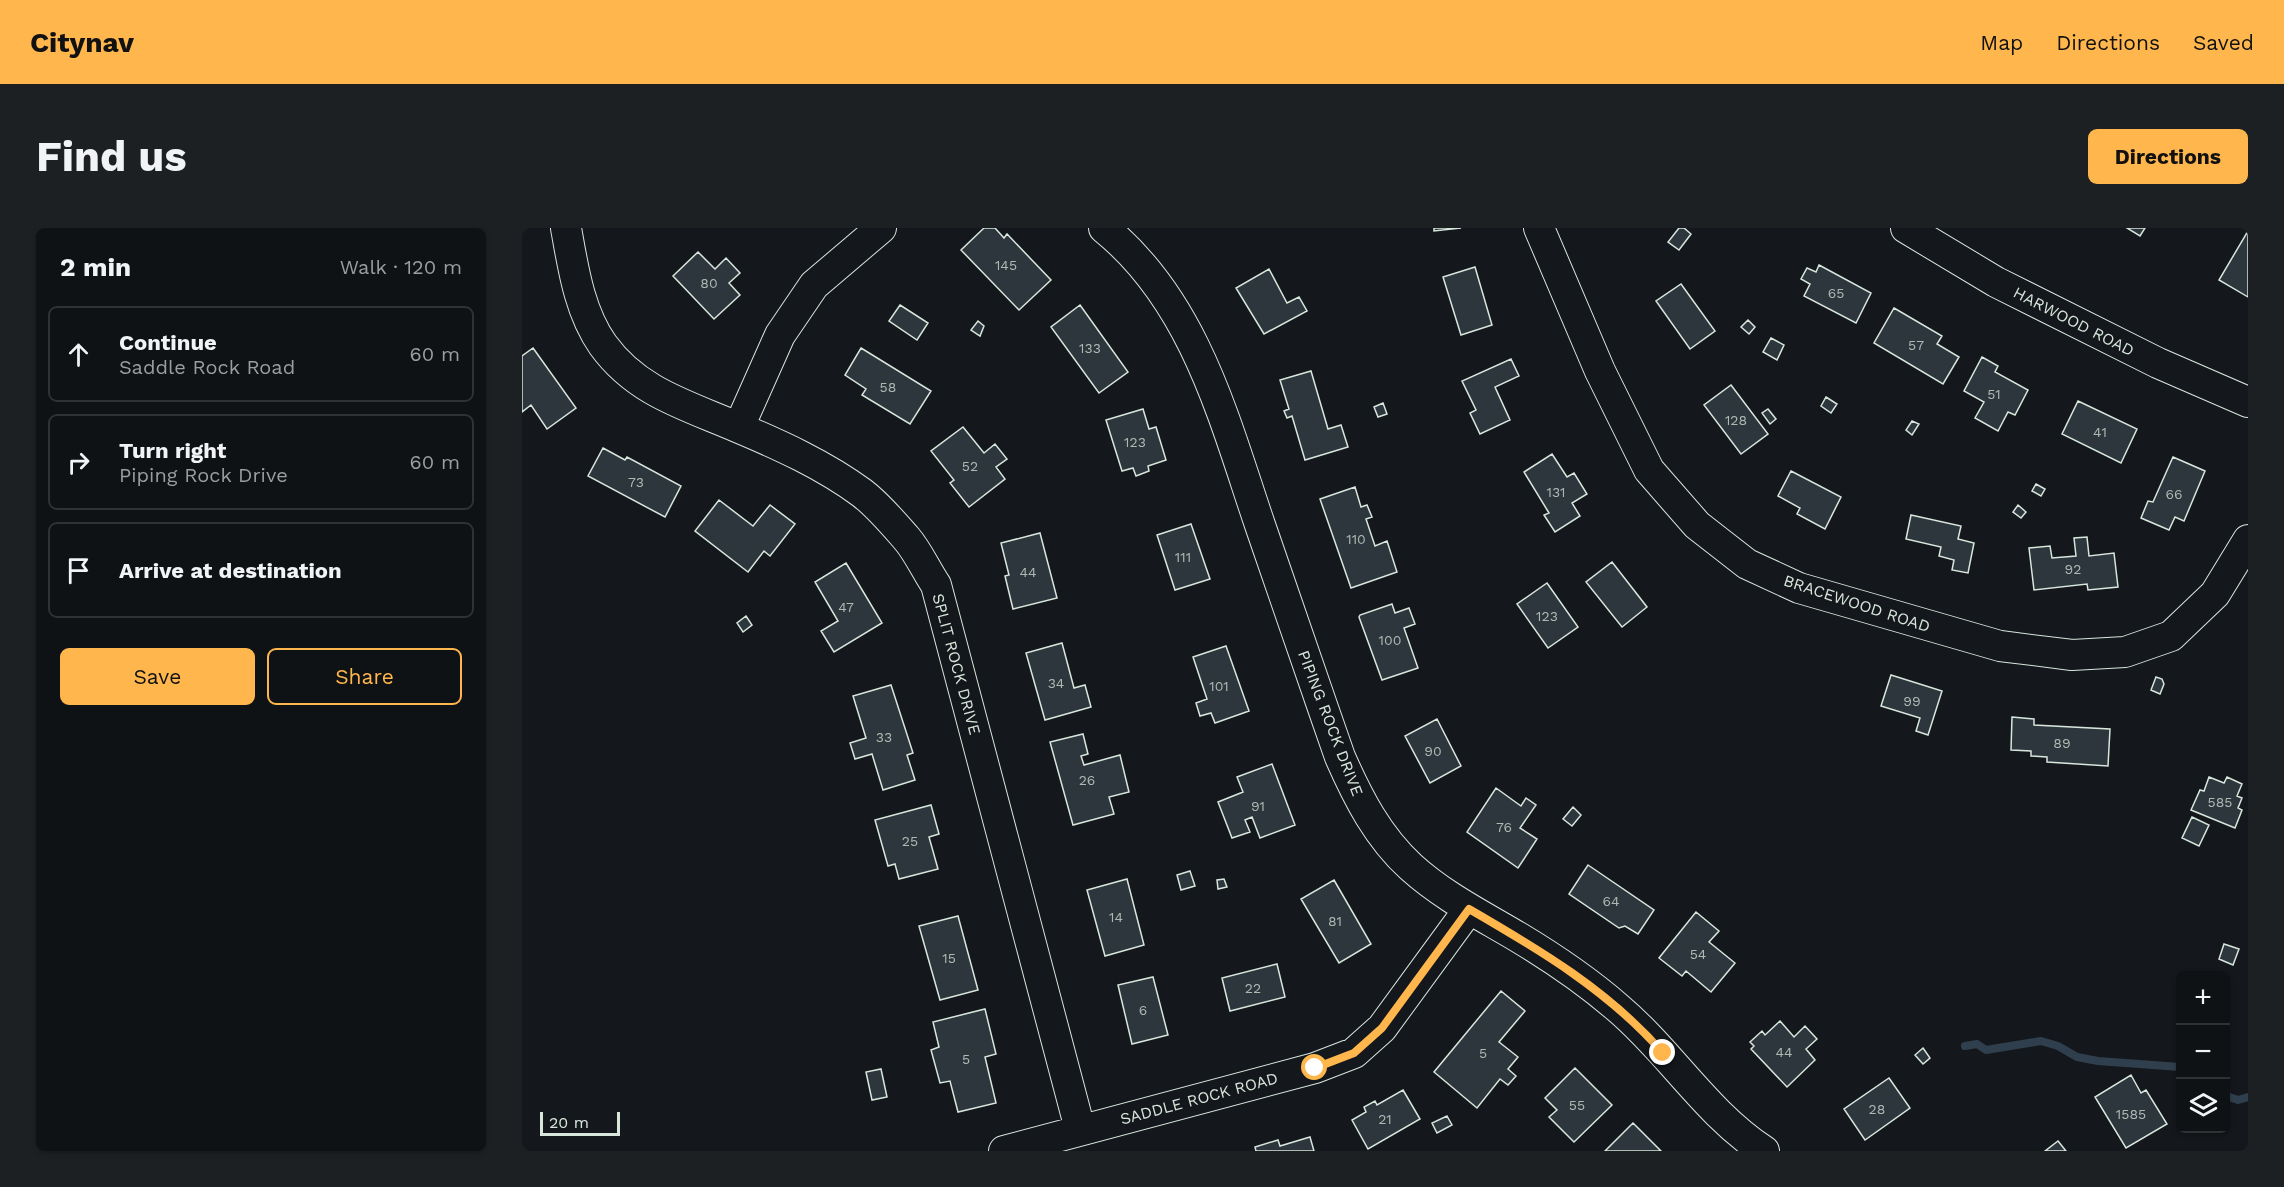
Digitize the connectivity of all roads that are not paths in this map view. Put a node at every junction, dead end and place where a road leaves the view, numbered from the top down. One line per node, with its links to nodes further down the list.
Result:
1 (566, 228): 7 (street, SPLIT ROCK DRIVE)
2 (881, 228): 7 (street)
3 (1104, 228): 9 (street, PIPING ROCK DRIVE)
4 (1539, 228): 8 (street, BRACEWOOD ROAD)
5 (1906, 228): 6 (street, HARWOOD ROAD)
6 (2248, 402)
7 (739, 427): 10 (street, SPLIT ROCK DRIVE)
8 (2248, 540)
9 (1469, 909): 10 (street, SADDLE ROCK ROAD); 12 (street, PIPING ROCK DRIVE)
10 (1080, 1129): 11 (street, SADDLE ROCK ROAD)
11 (1004, 1151)
12 (1764, 1151)

